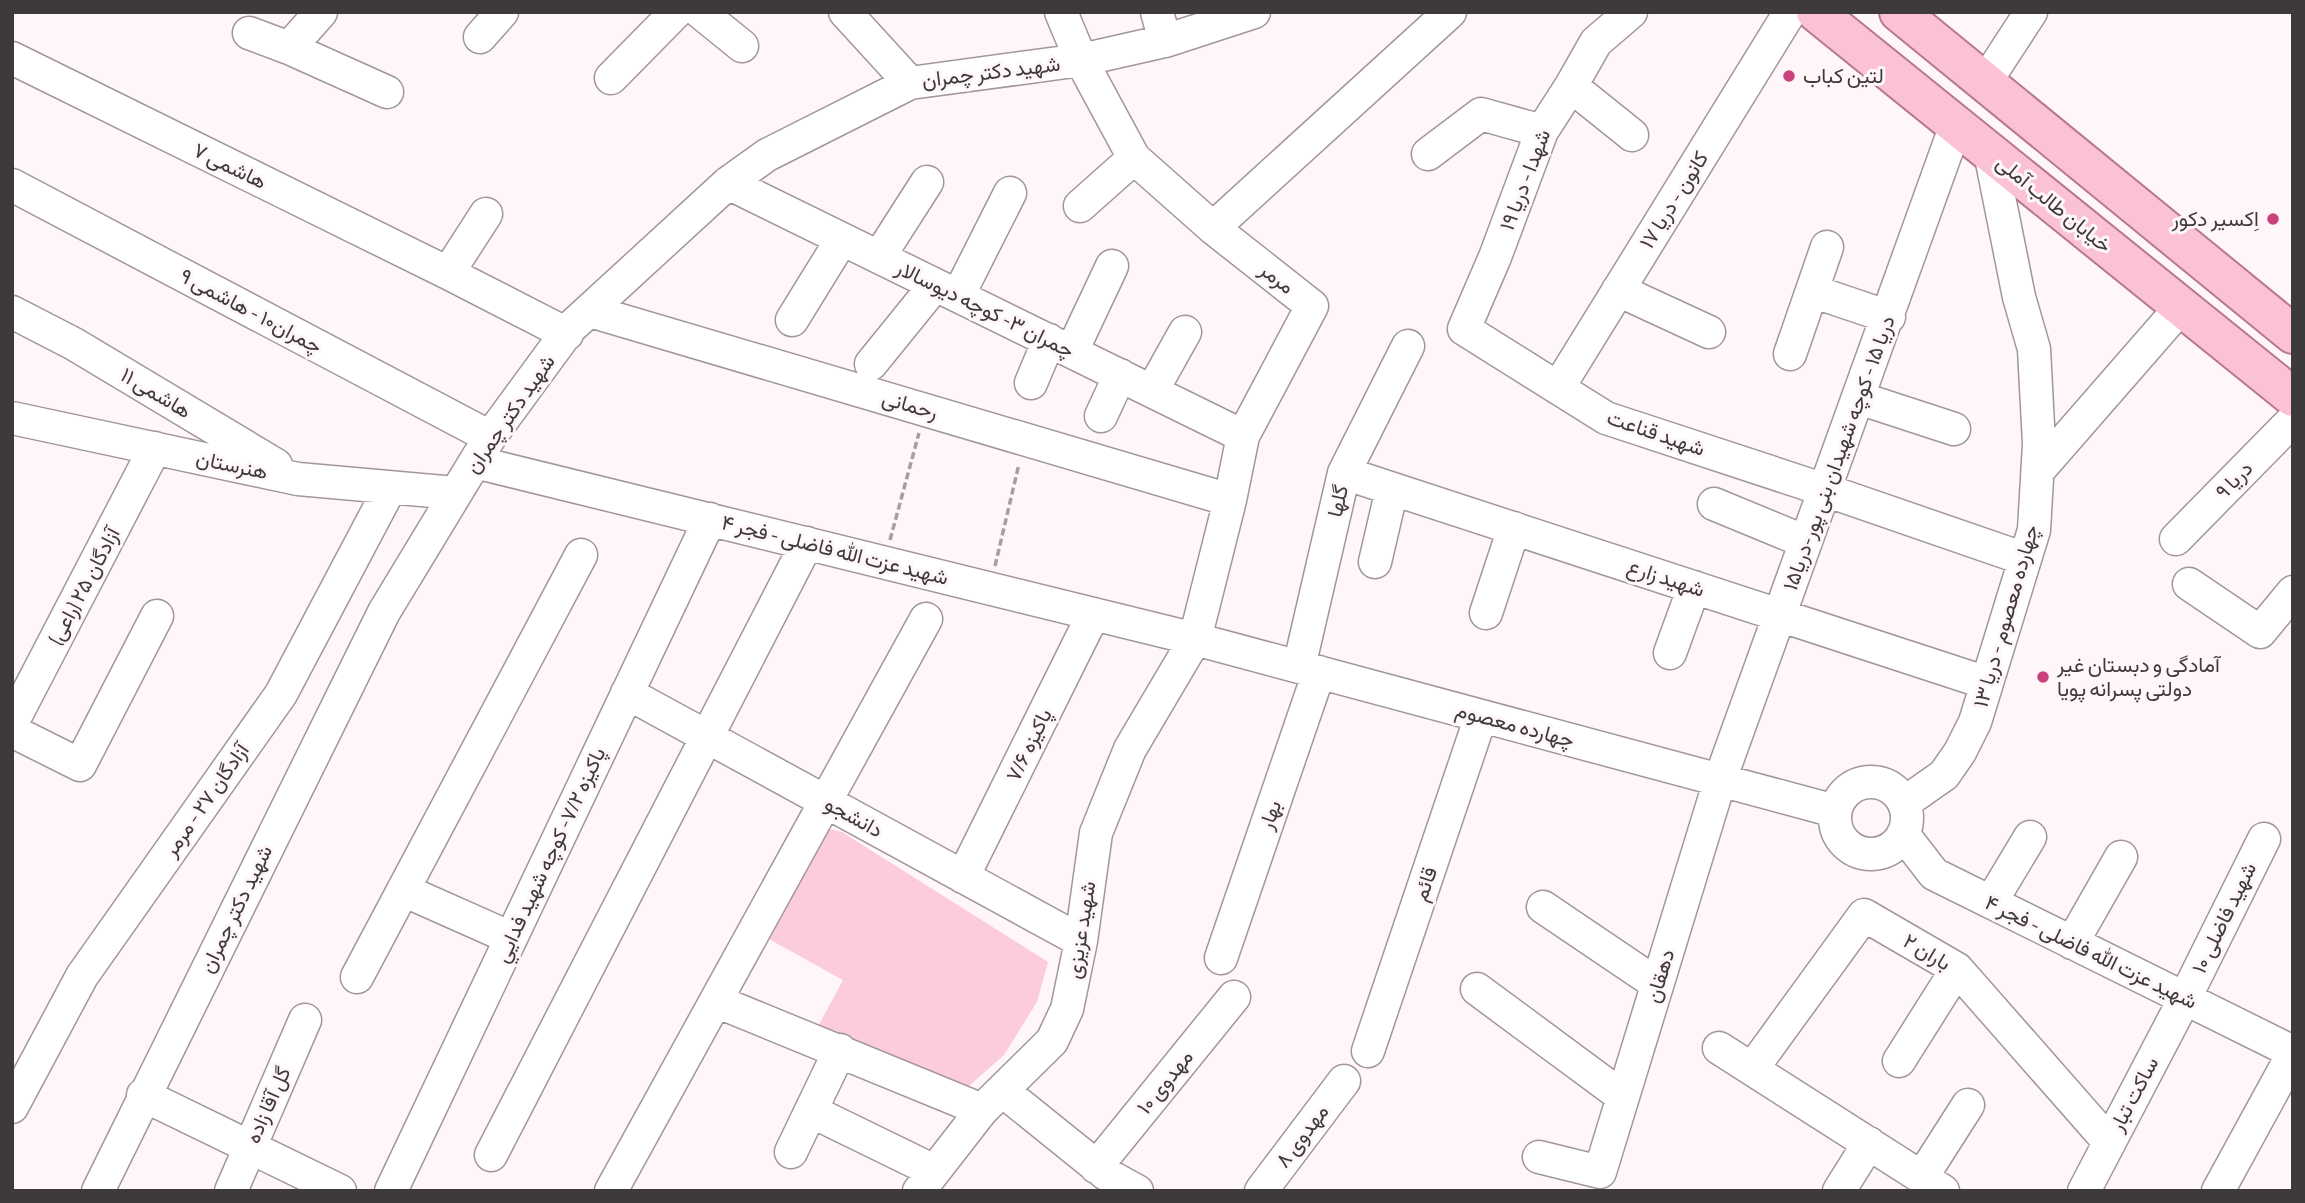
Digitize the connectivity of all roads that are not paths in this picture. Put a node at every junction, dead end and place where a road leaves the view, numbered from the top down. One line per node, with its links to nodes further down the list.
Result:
1 (321, 12): 18 (street)
2 (502, 12): 16 (street)
3 (676, 12): 21 (street)
4 (699, 12): 17 (street)
5 (845, 12): 23 (street)
6 (1060, 12): 20 (street)
7 (1254, 12): 14 (street, شهید دکتر چمران)
8 (1450, 12): 38 (street)
9 (1631, 12): 24 (street, شهدا - دریا ۱۹)
10 (1790, 12): 45 (street, کانون - دریا ۱۷)
11 (1816, 12): 26 (main road, خیابان طالب آملی)
12 (1899, 12): 22 (main road)
13 (2031, 12): 22 (street)
14 (1161, 27): 20 (street, شهید دکتر چمران)
15 (249, 33): 18 (street)
16 (480, 37)
17 (743, 46)
18 (289, 48): 25 (street)
19 (12, 58): 43 (street, هاشمی ۷)
20 (1081, 60): 23 (street, شهید دکتر چمران); 31 (street)
21 (611, 78)
22 (1986, 81): 56 (main road)
23 (911, 83): 33 (street, شهید دکتر چمران)
24 (1571, 86): 27 (street, شهدا - دریا ۱۹); 28 (street)
25 (387, 92)
26 (1956, 125): 29 (main road, خیابان طالب آملی); 50 (street, دریا ۱۵ - كوچه شهيدان بنی پور-دريا۱۵)
27 (1542, 131): 30 (street); 52 (street, شهدا - دریا ۱۹)
28 (1632, 135)
29 (1990, 152): 47 (main road, خیابان طالب آملی); 74 (street, چهارده معصوم - دریا ۱۳)
30 (1428, 154)
31 (1134, 158): 36 (street); 38 (street)
32 (927, 182): 41 (street)
33 (728, 183): 39 (street, چمران ۳- كوچه ديوسالار); 48 (street, شهید دکتر چمران)
34 (12, 185): 73 (street, چمران۱۰ - هاشمی ۹)
35 (1010, 193): 44 (street)
36 (1080, 205)
37 (486, 214): 43 (street)
38 (1213, 228): 71 (street, مرمر)
39 (842, 239): 41 (street, چمران ۳- كوچه ديوسالار); 51 (street)
40 (1827, 247): 46 (street)
41 (879, 257): 44 (street, چمران ۳- كوچه ديوسالار)
42 (1112, 266): 57 (street)
43 (448, 273): 55 (street, هاشمی ۷)
44 (946, 290): 57 (street, چمران ۳- كوچه ديوسالار); 60 (street)
45 (1618, 290): 54 (street); 63 (street, کانون - دریا ۱۷)
46 (1812, 291): 50 (street); 59 (street)
47 (2181, 307): 65 (main road, خیابان طالب آملی); 74 (street)
48 (590, 311): 55 (street, شهید دکتر چمران); 81 (street, رحمانی)
49 (12, 312): 76 (street, هاشمی ۱۱)
50 (1889, 317): 66 (street, دریا ۱۵ - كوچه شهيدان بنی پور-دريا۱۵)
51 (792, 320)
52 (1464, 329): 63 (street, شهید قناعت)
53 (1185, 332): 64 (street)
54 (1709, 332)
55 (567, 334): 73 (street, شهید دکتر چمران)
56 (2293, 334)
57 (1060, 346): 61 (street, چمران ۳- كوچه ديوسالار); 62 (street)
58 (1408, 346): 75 (street, گلها)
59 (1790, 354)
60 (872, 364)
61 (1120, 375): 64 (street, چمران ۳- كوچه ديوسالار); 67 (street)
62 (1031, 383)
63 (1558, 388): 79 (street, شهید قناعت)
64 (1152, 391): 71 (street, چمران ۳- كوچه ديوسالار)
65 (2293, 397)
66 (1859, 398): 70 (street); 79 (street, دریا ۱۵ - كوچه شهيدان بنی پور-دريا۱۵)
67 (1101, 416)
68 (12, 418): 72 (street, هنرستان)
69 (2293, 420): 85 (street, دریا ۹)
70 (1954, 429)
71 (1243, 436): 81 (street, مرمر)
72 (155, 448): 76 (street, هنرستان); 105 (street, آزادگان ۲۵ (راعی))
73 (482, 449): 80 (street, شهید دکتر چمران); 83 (street, شهید عزت الله فاضلی - فجر ۴)
74 (2038, 471): 89 (street, چهارده معصوم - دریا ۱۳)
75 (1345, 473): 78 (street, شهید زارع); 101 (street, گلها)
76 (298, 479): 77 (street, هنرستان)
77 (390, 488): 80 (street, هنرستان); 142 (street, آزادگان ۲۷ - مرمر)
78 (1392, 489): 84 (street, شهید زارع); 90 (street)
79 (1825, 490): 86 (street, دریا ۱۵ - كوچه شهيدان بنی پور-دريا۱۵); 89 (street, شهید قناعت)
80 (455, 493): 138 (street, شهید دکتر چمران)
81 (1230, 500): 99 (street, مرمر)
82 (1714, 504): 86 (street)
83 (710, 519): 87 (street, شهید عزت الله فاضلی - فجر ۴); 103 (street, پاکیزه ۷/۲- كوچه شهيد فدايي)
84 (1514, 528): 92 (street, شهید زارع); 94 (street)
85 (2176, 540)
86 (1806, 542): 96 (street, دریا ۱۵ - كوچه شهيدان بنی پور-دريا۱۵)
87 (807, 544): 95 (street, شهید عزت الله فاضلی - فجر ۴); 107 (street)
88 (581, 555): 116 (street)
89 (2025, 559): 102 (street, چهارده معصوم - دریا ۱۳)
90 (1375, 562)
91 (2189, 584): 93 (street)
92 (1694, 587): 96 (street, شهید زارع); 100 (street)
93 (2293, 592)
94 (1486, 613)
95 (1096, 615): 99 (street, شهید عزت الله فاضلی - فجر ۴); 115 (street, پاکیزه ۷/۶)
96 (1779, 615): 102 (street, شهید زارع); 108 (street, دریا ۱۵ - كوچه شهيدان بنی پور-دريا۱۵)
97 (157, 616): 106 (street)
98 (926, 619): 109 (street)
99 (1195, 639): 101 (street, چهارده معصوم); 120 (street, شهید عزیزی)
100 (1670, 653)
101 (1309, 670): 104 (street, چهارده معصوم); 122 (street, بهار)
102 (1987, 683): 111 (street, چهارده معصوم - دریا ۱۳)
103 (627, 693): 107 (street, دانشجو); 119 (street, پاکیزه ۷/۲- كوچه شهيد فدايي)
104 (1481, 716): 108 (street, چهارده معصوم); 133 (street, قائم)
105 (12, 723)
106 (12, 731)
107 (706, 736): 109 (street, دانشجو); 148 (street)
108 (1720, 780): 110 (street, چهارده معصوم); 125 (street, دهقان)
109 (826, 802): 115 (street, دانشجو); 129 (street)
110 (1835, 811): 111 (street); 111 (street)
111 (1904, 818): 117 (street, شهید عزت الله فاضلی - فجر ۴)
112 (2030, 836): 117 (street)
113 (2264, 839): 128 (street, شهید فاضلی ۱۰)
114 (2121, 857): 121 (street)
115 (963, 877): 120 (street, دانشجو)
116 (403, 890): 119 (street); 124 (street)
117 (1991, 902): 121 (street, شهید عزت الله فاضلی - فجر ۴)
118 (1543, 907): 125 (street)
119 (511, 938): 156 (street, پاکیزه ۷/۲- كوچه شهيد فدايي)
120 (1081, 941): 140 (street, شهید عزیزی)
121 (2072, 943): 128 (street, شهید عزت الله فاضلی - فجر ۴)
122 (1221, 958)
123 (1957, 969): 135 (street); 136 (street, باران ۲); 144 (street, باران ۲)
124 (357, 977)
125 (1657, 984): 139 (street, دهقان)
126 (1477, 989): 139 (street)
127 (1234, 997): 150 (street, مهدوی ۱۰)
128 (2185, 998): 134 (street, شهید عزت الله فاضلی - فجر ۴); 144 (street, ساکت تبار)
129 (716, 1001): 132 (street); 157 (street)
130 (305, 1020): 146 (street, گل آقا زاده)
131 (1719, 1048): 136 (street)
132 (840, 1050): 140 (street); 143 (street)
133 (1368, 1052)
134 (2293, 1053): 162 (street)
135 (1899, 1060)
136 (1752, 1069): 145 (street)
137 (1344, 1081): 159 (street, مهدوی ۸)
138 (143, 1095): 146 (street); 153 (street, شهید دکتر چمران)
139 (1623, 1097): 149 (street, دهقان)
140 (993, 1101): 150 (street); 152 (street, شهید عزیزی)
141 (1968, 1105): 151 (street)
142 (12, 1107)
143 (811, 1111): 147 (street); 152 (street)
144 (2109, 1142): 161 (street, ساکت تبار)
145 (1869, 1143): 151 (street); 160 (street)
146 (249, 1148): 154 (street, گل آقا زاده); 155 (street)
147 (791, 1153)
148 (491, 1155)
149 (1539, 1157)
150 (1097, 1167): 158 (street)
151 (1932, 1184)
152 (927, 1185)
153 (98, 1191)
154 (231, 1191)
155 (340, 1191)
156 (391, 1191)
157 (611, 1191)
158 (1137, 1191)
159 (1261, 1191)
160 (1839, 1191)
161 (2084, 1191)
162 (2218, 1191)

